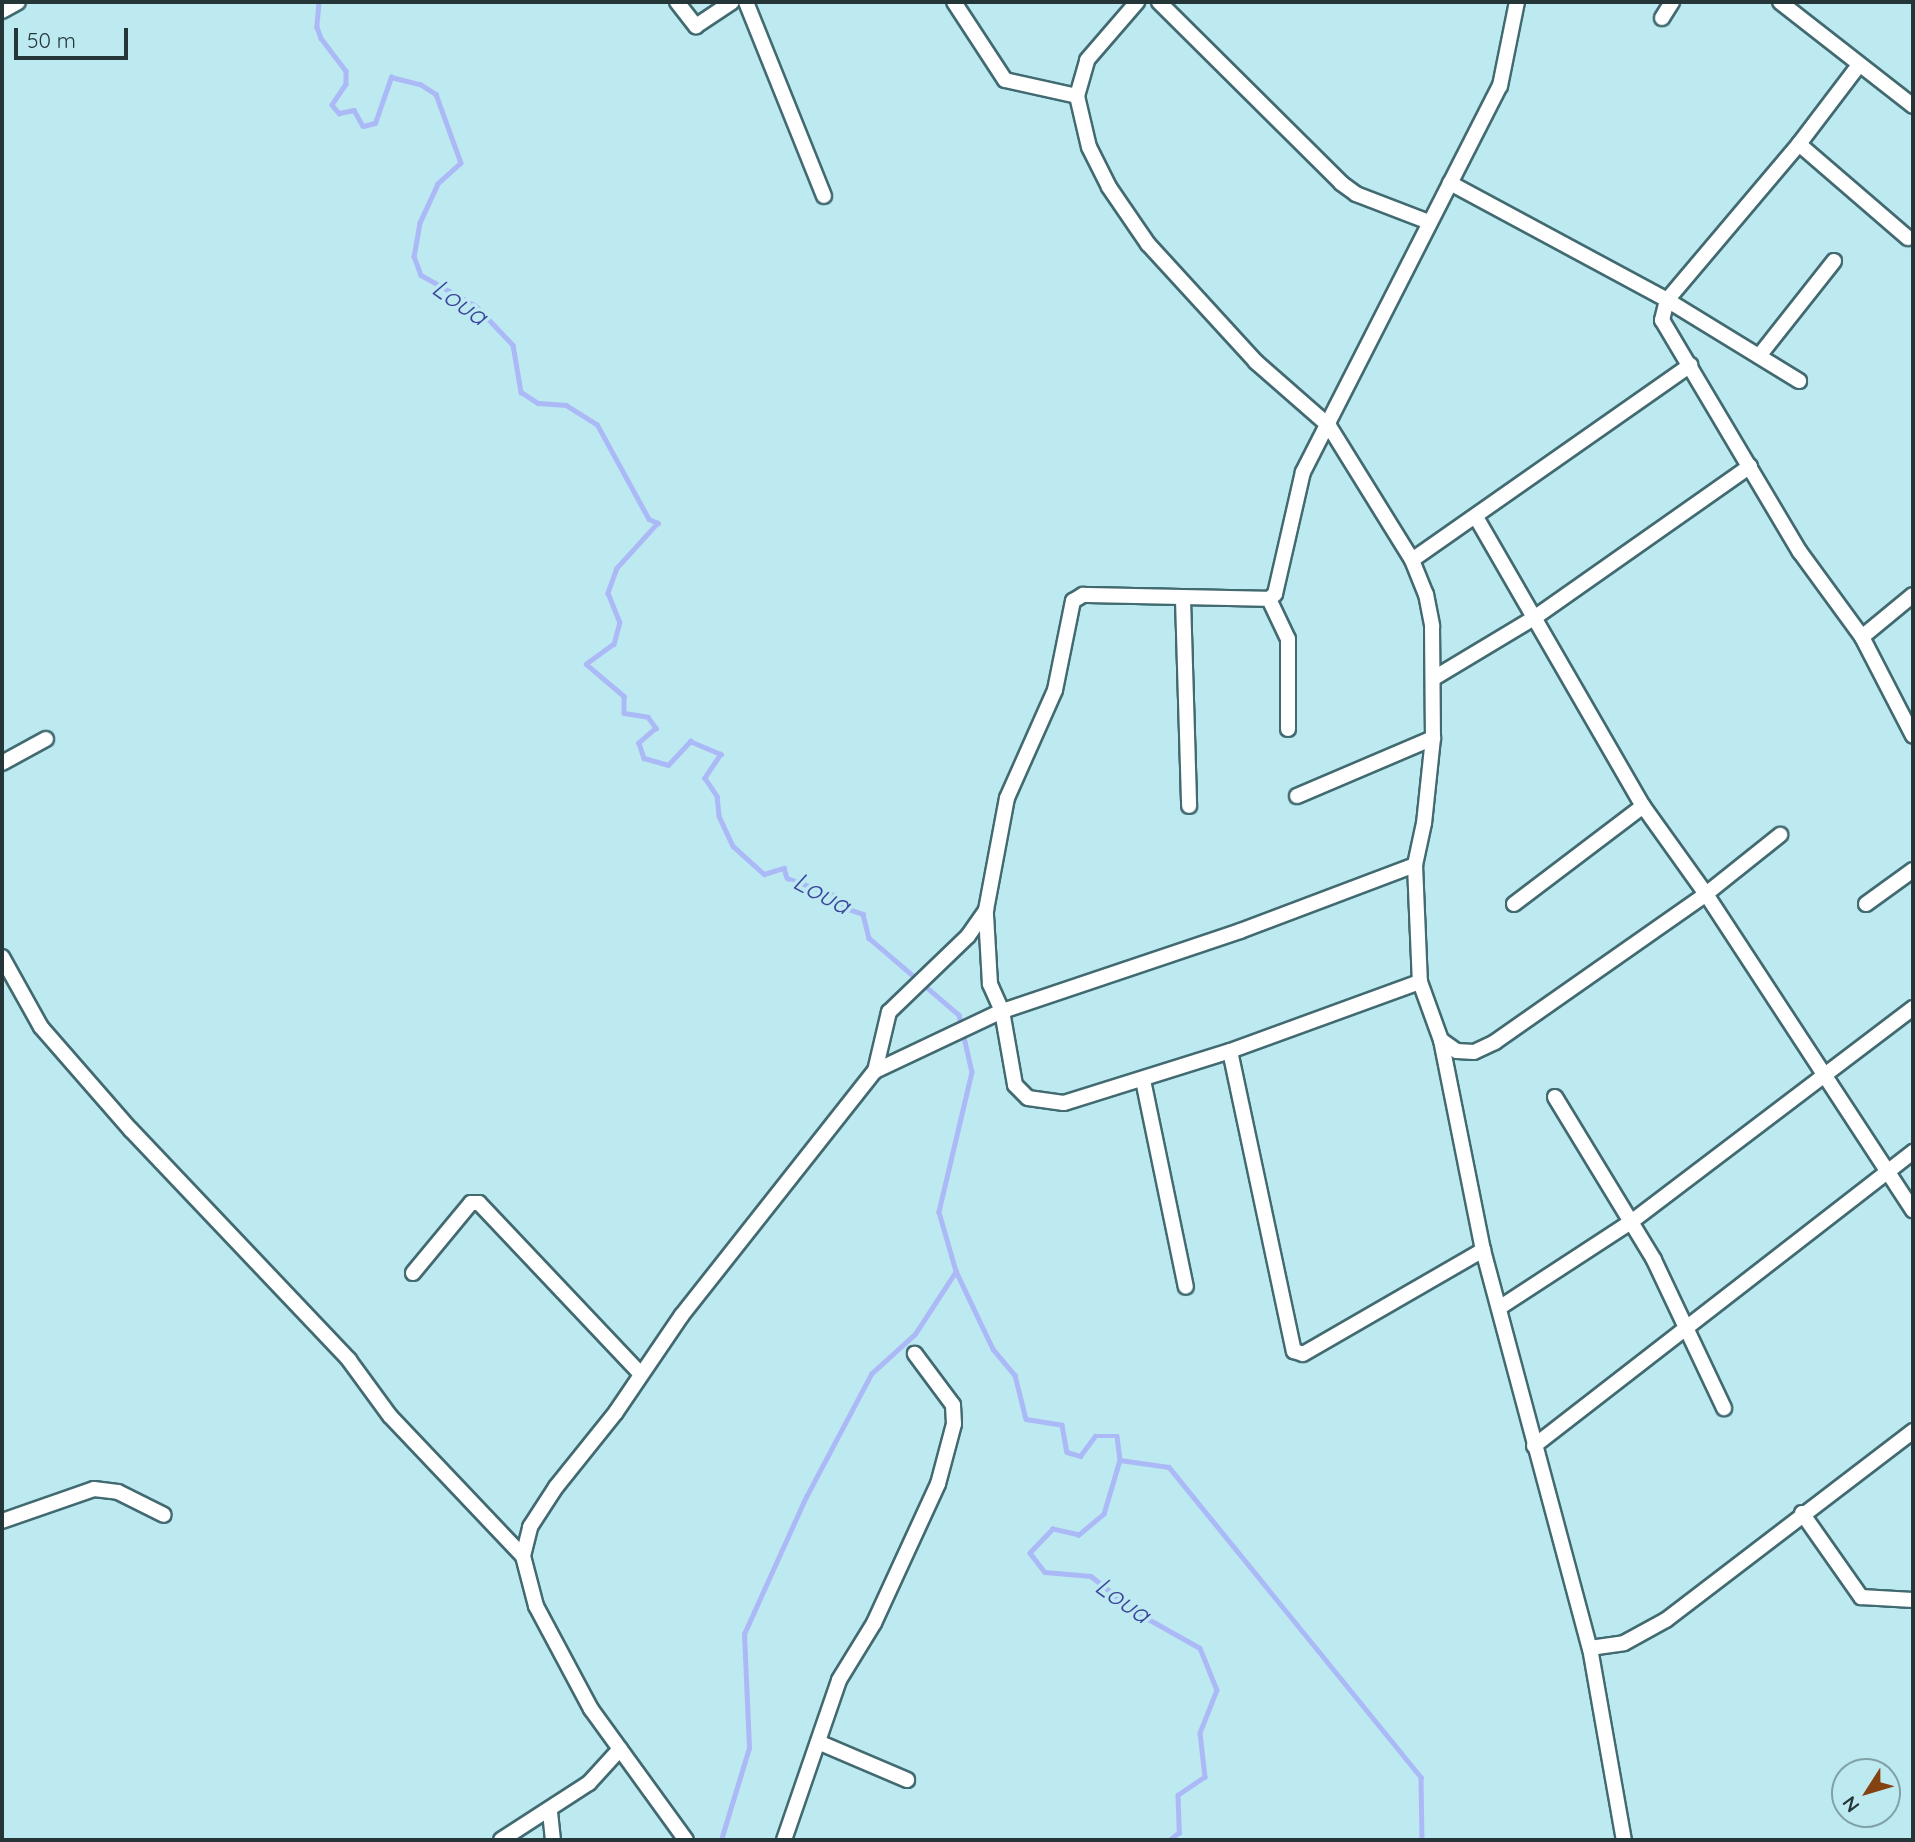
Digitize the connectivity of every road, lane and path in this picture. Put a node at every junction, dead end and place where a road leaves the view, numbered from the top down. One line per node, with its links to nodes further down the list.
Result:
1 (18, 2): 11 (street)
2 (677, 2): 3 (street)
3 (732, 2)
4 (746, 2): 18 (street)
5 (954, 2): 14 (street)
6 (1137, 2): 14 (street)
7 (1159, 2): 19 (street)
8 (1517, 2): 17 (street)
9 (1672, 2): 12 (street)
10 (1780, 2): 13 (street)
11 (2, 11)
12 (1662, 18)
13 (1859, 65): 15 (street); 16 (street)
14 (1077, 96): 26 (street)
15 (1913, 106)
16 (1799, 144): 20 (street); 22 (street)
17 (1450, 183): 19 (street); 22 (street)
18 (824, 196)
19 (1429, 222): 26 (street)
20 (1908, 238)
21 (1834, 261): 23 (street)
22 (1667, 300): 23 (street); 24 (street)
23 (1759, 356): 25 (street)
24 (1691, 365): 27 (street); 28 (street)
25 (1799, 381)
26 (1329, 426): 29 (street); 32 (street)
27 (1750, 466): 33 (street); 34 (street)
28 (1476, 517): 29 (street); 33 (street)
29 (1412, 559): 35 (street)
30 (1913, 595): 34 (street)
31 (1183, 599): 32 (street); 42 (street); 50 (street)
32 (1269, 599): 36 (street)
33 (1534, 618): 35 (street); 43 (street)
34 (1862, 637): 37 (street)
35 (1434, 678): 38 (street)
36 (1288, 729)
37 (1913, 736)
38 (1433, 738): 41 (street); 45 (street)
39 (46, 739): 40 (street)
40 (2, 763)
41 (1297, 796)
42 (1189, 806)
43 (1643, 806): 47 (street); 48 (street)
44 (1780, 835): 47 (street)
45 (1415, 865): 52 (street); 54 (street)
46 (1913, 870): 49 (street)
47 (1706, 894): 55 (street); 58 (street)
48 (1514, 904)
49 (1866, 904)
50 (986, 910): 54 (street); 57 (street)
51 (2, 957): 78 (street)
52 (1420, 982): 55 (street); 56 (street)
53 (1913, 1008): 58 (street)
54 (1002, 1011): 57 (street); 59 (street)
55 (1441, 1040): 65 (street)
56 (1230, 1051): 59 (street); 65 (street)
57 (875, 1071): 71 (street)
58 (1825, 1077): 62 (street); 64 (street)
59 (1143, 1080): 67 (street)
60 (1555, 1097): 64 (street)
61 (1913, 1152): 62 (street)
62 (1888, 1171): 63 (street); 69 (street)
63 (1913, 1210)
64 (1631, 1222): 68 (street); 69 (street)
65 (1483, 1250): 68 (street)
66 (413, 1273): 71 (street)
67 (1186, 1287)
68 (1499, 1308): 74 (street)
69 (1685, 1330): 72 (street); 74 (street)
70 (915, 1354): 81 (street)
71 (640, 1373): 78 (street)
72 (1724, 1408)
73 (1913, 1431): 75 (street)
74 (1534, 1446): 80 (street)
75 (1802, 1513): 79 (street); 80 (street)
76 (164, 1515): 77 (street)
77 (2, 1521)
78 (523, 1556): 82 (street)
79 (1913, 1600)
80 (1590, 1648): 89 (street)
81 (818, 1742): 83 (street); 88 (street)
82 (620, 1749): 84 (street); 87 (street)
83 (907, 1780)
84 (550, 1812): 85 (street); 86 (street)
85 (501, 1840)
86 (553, 1840)
87 (686, 1840)
88 (784, 1840)
89 (1624, 1840)

